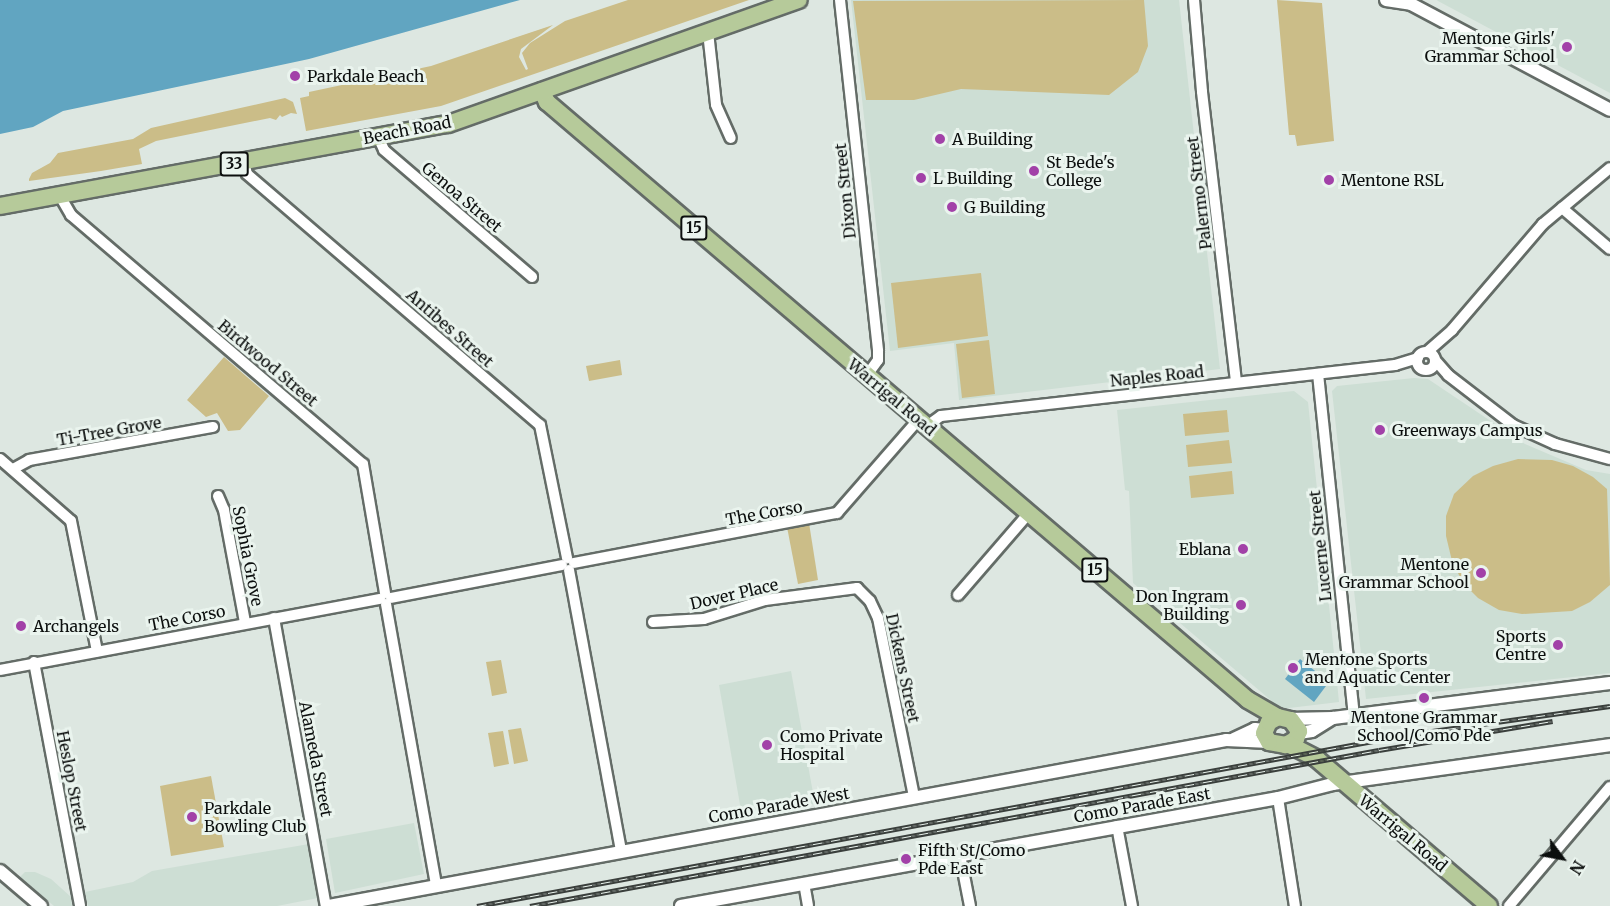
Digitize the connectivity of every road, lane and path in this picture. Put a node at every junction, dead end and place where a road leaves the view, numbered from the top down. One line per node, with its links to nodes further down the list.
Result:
1 (800, 0): 5 (main road, Beach Road / 33)
2 (840, 0): 19 (street, Dixon Street)
3 (1194, 0): 20 (street, Palermo Street)
4 (1386, 0): 7 (street)
5 (708, 32): 6 (main road, Beach Road / 33); 9 (street)
6 (542, 91): 8 (main road, Beach Road / 33); 19 (main road, Warrigal Road / 15)
7 (1610, 110)
8 (378, 137): 10 (main road, Beach Road / 33); 16 (street, Genoa Street)
9 (730, 138)
10 (244, 162): 12 (main road, Beach Road / 33); 28 (street, Antibes Street)
11 (1610, 168): 14 (street, Naples Road)
12 (60, 196): 13 (main road, Beach Road / 33); 31 (street, Birdwood Street)
13 (0, 206)
14 (1562, 208): 15 (street); 17 (street, Naples Road)
15 (1610, 249)
16 (532, 277)
17 (1428, 361): 18 (street, Naples Road); 24 (street)
18 (1318, 374): 20 (street, Naples Road); 39 (street, Lucerne Street)
19 (867, 375): 21 (main road, Warrigal Road / 15)
20 (1236, 382): 21 (street, Naples Road)
21 (923, 423): 27 (main road, Warrigal Road / 15); 28 (street, The Corso)
22 (213, 427): 25 (street, Ti-Tree Grove)
23 (0, 459): 25 (street)
24 (1610, 459)
25 (13, 469): 35 (street)
26 (218, 496): 33 (street, Sophia Grove)
27 (1029, 513): 30 (street); 41 (main road, Warrigal Road / 15)
28 (568, 564): 31 (street, The Corso); 49 (street, Antibes Street)
29 (821, 592): 34 (street, Dover Place); 46 (street, Dickens Street)
30 (958, 596)
31 (386, 598): 32 (street, The Corso); 53 (street, Birdwood Street)
32 (274, 618): 33 (street, The Corso); 57 (street, Alameda Street)
33 (245, 622): 35 (street, The Corso)
34 (653, 622)
35 (97, 651): 36 (street, The Corso)
36 (34, 663): 37 (street, The Corso); 56 (street, Heslop Street)
37 (0, 670)
38 (1610, 683): 39 (street, Como Parade West)
39 (1354, 715): 40 (street, Como Parade West)
40 (1333, 718): 41 (street, Como Parade West); 42 (street, Como Parade West)
41 (1273, 727): 42 (main road, 15); 42 (main road); 46 (street, Como Parade West)
42 (1295, 737): 44 (main road, Warrigal Road / 15)
43 (1610, 744): 44 (street, Como Parade East)
44 (1345, 783): 47 (street, Como Parade East); 54 (main road, Warrigal Road / 15)
45 (1610, 787): 63 (street)
46 (914, 797): 49 (street, Como Parade West)
47 (1278, 798): 48 (street, Como Parade East); 62 (street)
48 (1117, 826): 50 (street, Como Parade East); 61 (street)
49 (621, 851): 53 (street, Como Parade West)
50 (960, 855): 52 (street, Como Parade East); 60 (street)
51 (0, 871): 55 (street)
52 (804, 883): 58 (street, Como Parade East); 59 (street)
53 (436, 886): 57 (street, Como Parade West)
54 (1482, 904)
55 (41, 906)
56 (80, 906)
57 (327, 906)
58 (681, 906)
59 (808, 906)
60 (970, 906)
61 (1132, 906)
62 (1295, 906)
63 (1509, 906)

